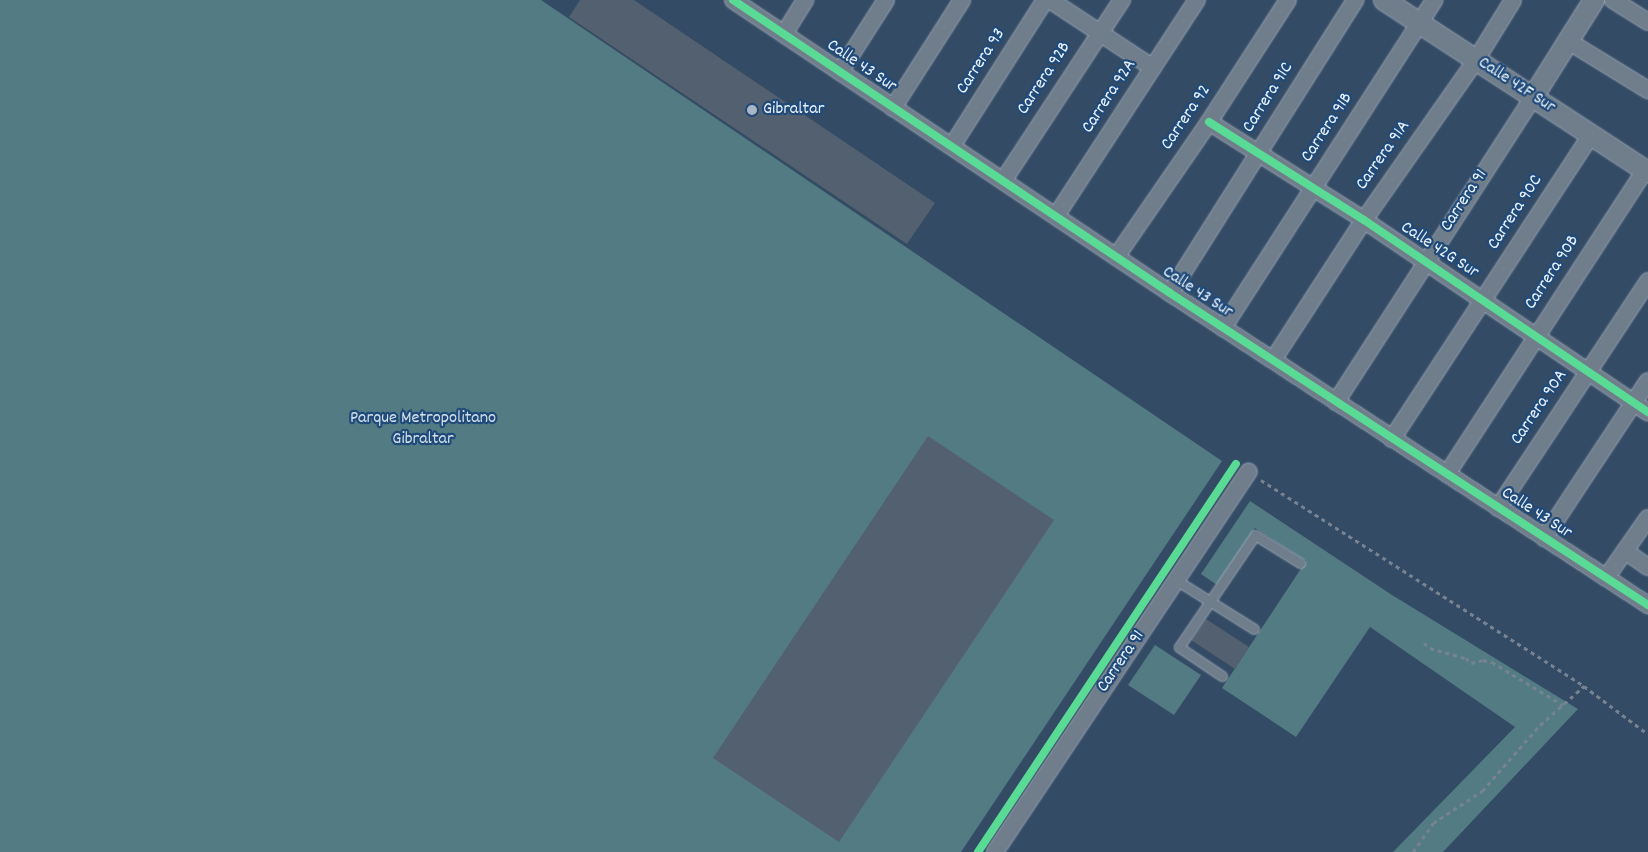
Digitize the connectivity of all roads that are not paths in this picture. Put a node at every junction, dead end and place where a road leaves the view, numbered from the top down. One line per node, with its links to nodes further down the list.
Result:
1 (733, 0): 19 (street, Calle 43 Sur)
2 (805, 0): 19 (street)
3 (886, 0): 23 (street)
4 (962, 0): 26 (street)
5 (1046, 0): 29 (street, Carrera 93)
6 (1050, 0): 18 (street)
7 (1122, 0): 18 (street, Carrera 92B)
8 (1197, 0): 22 (street, Carrera 92A)
9 (1288, 0): 27 (street, Carrera 92)
10 (1355, 0): 30 (street, Carrera 91C)
11 (1384, 0): 17 (street, Calle 42F Sur)
12 (1434, 0): 17 (street, Carrera 91B)
13 (1513, 0): 21 (street, Carrera 91A)
14 (1594, 0): 20 (street, Carrera 91)
15 (1613, 0): 16 (street)
16 (1648, 22)
17 (1419, 23): 21 (street, Calle 42F Sur); 33 (street, Carrera 91B)
18 (1100, 32): 22 (street); 32 (street, Carrera 92B)
19 (784, 34): 23 (street, Calle 43 Sur)
20 (1568, 40): 24 (street); 25 (street, Carrera 91)
21 (1476, 60): 25 (street, Calle 42F Sur); 35 (street, Carrera 91A)
22 (1153, 68): 34 (street, Carrera 92A)
23 (840, 72): 26 (street, Calle 43 Sur)
24 (1648, 90)
25 (1533, 97): 28 (street, Calle 42F Sur); 37 (street, Carrera 91)
26 (893, 108): 29 (street, Calle 43 Sur)
27 (1209, 122): 30 (street, Calle 42G Sur); 36 (street, Carrera 92)
28 (1591, 135): 31 (street, Calle 42F Sur); 40 (street, Carrera 90C)
29 (952, 146): 32 (street, Calle 43 Sur)
30 (1258, 154): 33 (street, Calle 42G Sur); 39 (street, Carrera 91C)
31 (1646, 171): 42 (street, Carrera 90B)
32 (1003, 181): 34 (street, Calle 43 Sur)
33 (1313, 187): 35 (street, Calle 42G Sur); 41 (street, Carrera 91B)
34 (1056, 216): 36 (street, Calle 43 Sur)
35 (1364, 220): 37 (street, Calle 42G Sur); 43 (street, Carrera 91A)
36 (1116, 257): 39 (street, Calle 43 Sur)
37 (1426, 262): 40 (street, Calle 42G Sur); 46 (street, Carrera 91)
38 (1648, 281): 44 (street, Carrera 90A)
39 (1170, 293): 41 (street, Calle 43 Sur)
40 (1484, 299): 42 (street, Calle 42G Sur); 49 (street, Carrera 90C)
41 (1223, 328): 43 (street, Calle 43 Sur)
42 (1536, 336): 44 (street, Calle 42G Sur); 51 (street, Carrera 90B)
43 (1273, 360): 46 (street, Calle 43 Sur)
44 (1590, 370): 47 (street, Calle 42G Sur); 52 (street, Carrera 90A)
45 (1648, 381): 47 (street)
46 (1336, 402): 49 (street, Calle 43 Sur)
47 (1633, 402): 48 (street, Calle 42G Sur); 54 (street)
48 (1648, 412)
49 (1392, 438): 51 (street, Calle 43 Sur)
50 (1248, 472): 59 (street, Carrera 91)
51 (1446, 474): 52 (street, Calle 43 Sur)
52 (1498, 508): 54 (street, Calle 43 Sur)
53 (1648, 518): 55 (street)
54 (1544, 538): 58 (street, Calle 43 Sur)
55 (1625, 552): 57 (street); 58 (street)
56 (1300, 563): 60 (lane)
57 (1648, 568)
58 (1606, 578): 61 (street, Calle 43 Sur)
59 (1176, 580): 60 (lane); 64 (street, Carrera 91)
60 (1210, 601): 62 (lane); 63 (lane)
61 (1648, 606)
62 (1254, 629)
63 (1222, 676)
64 (995, 852)

